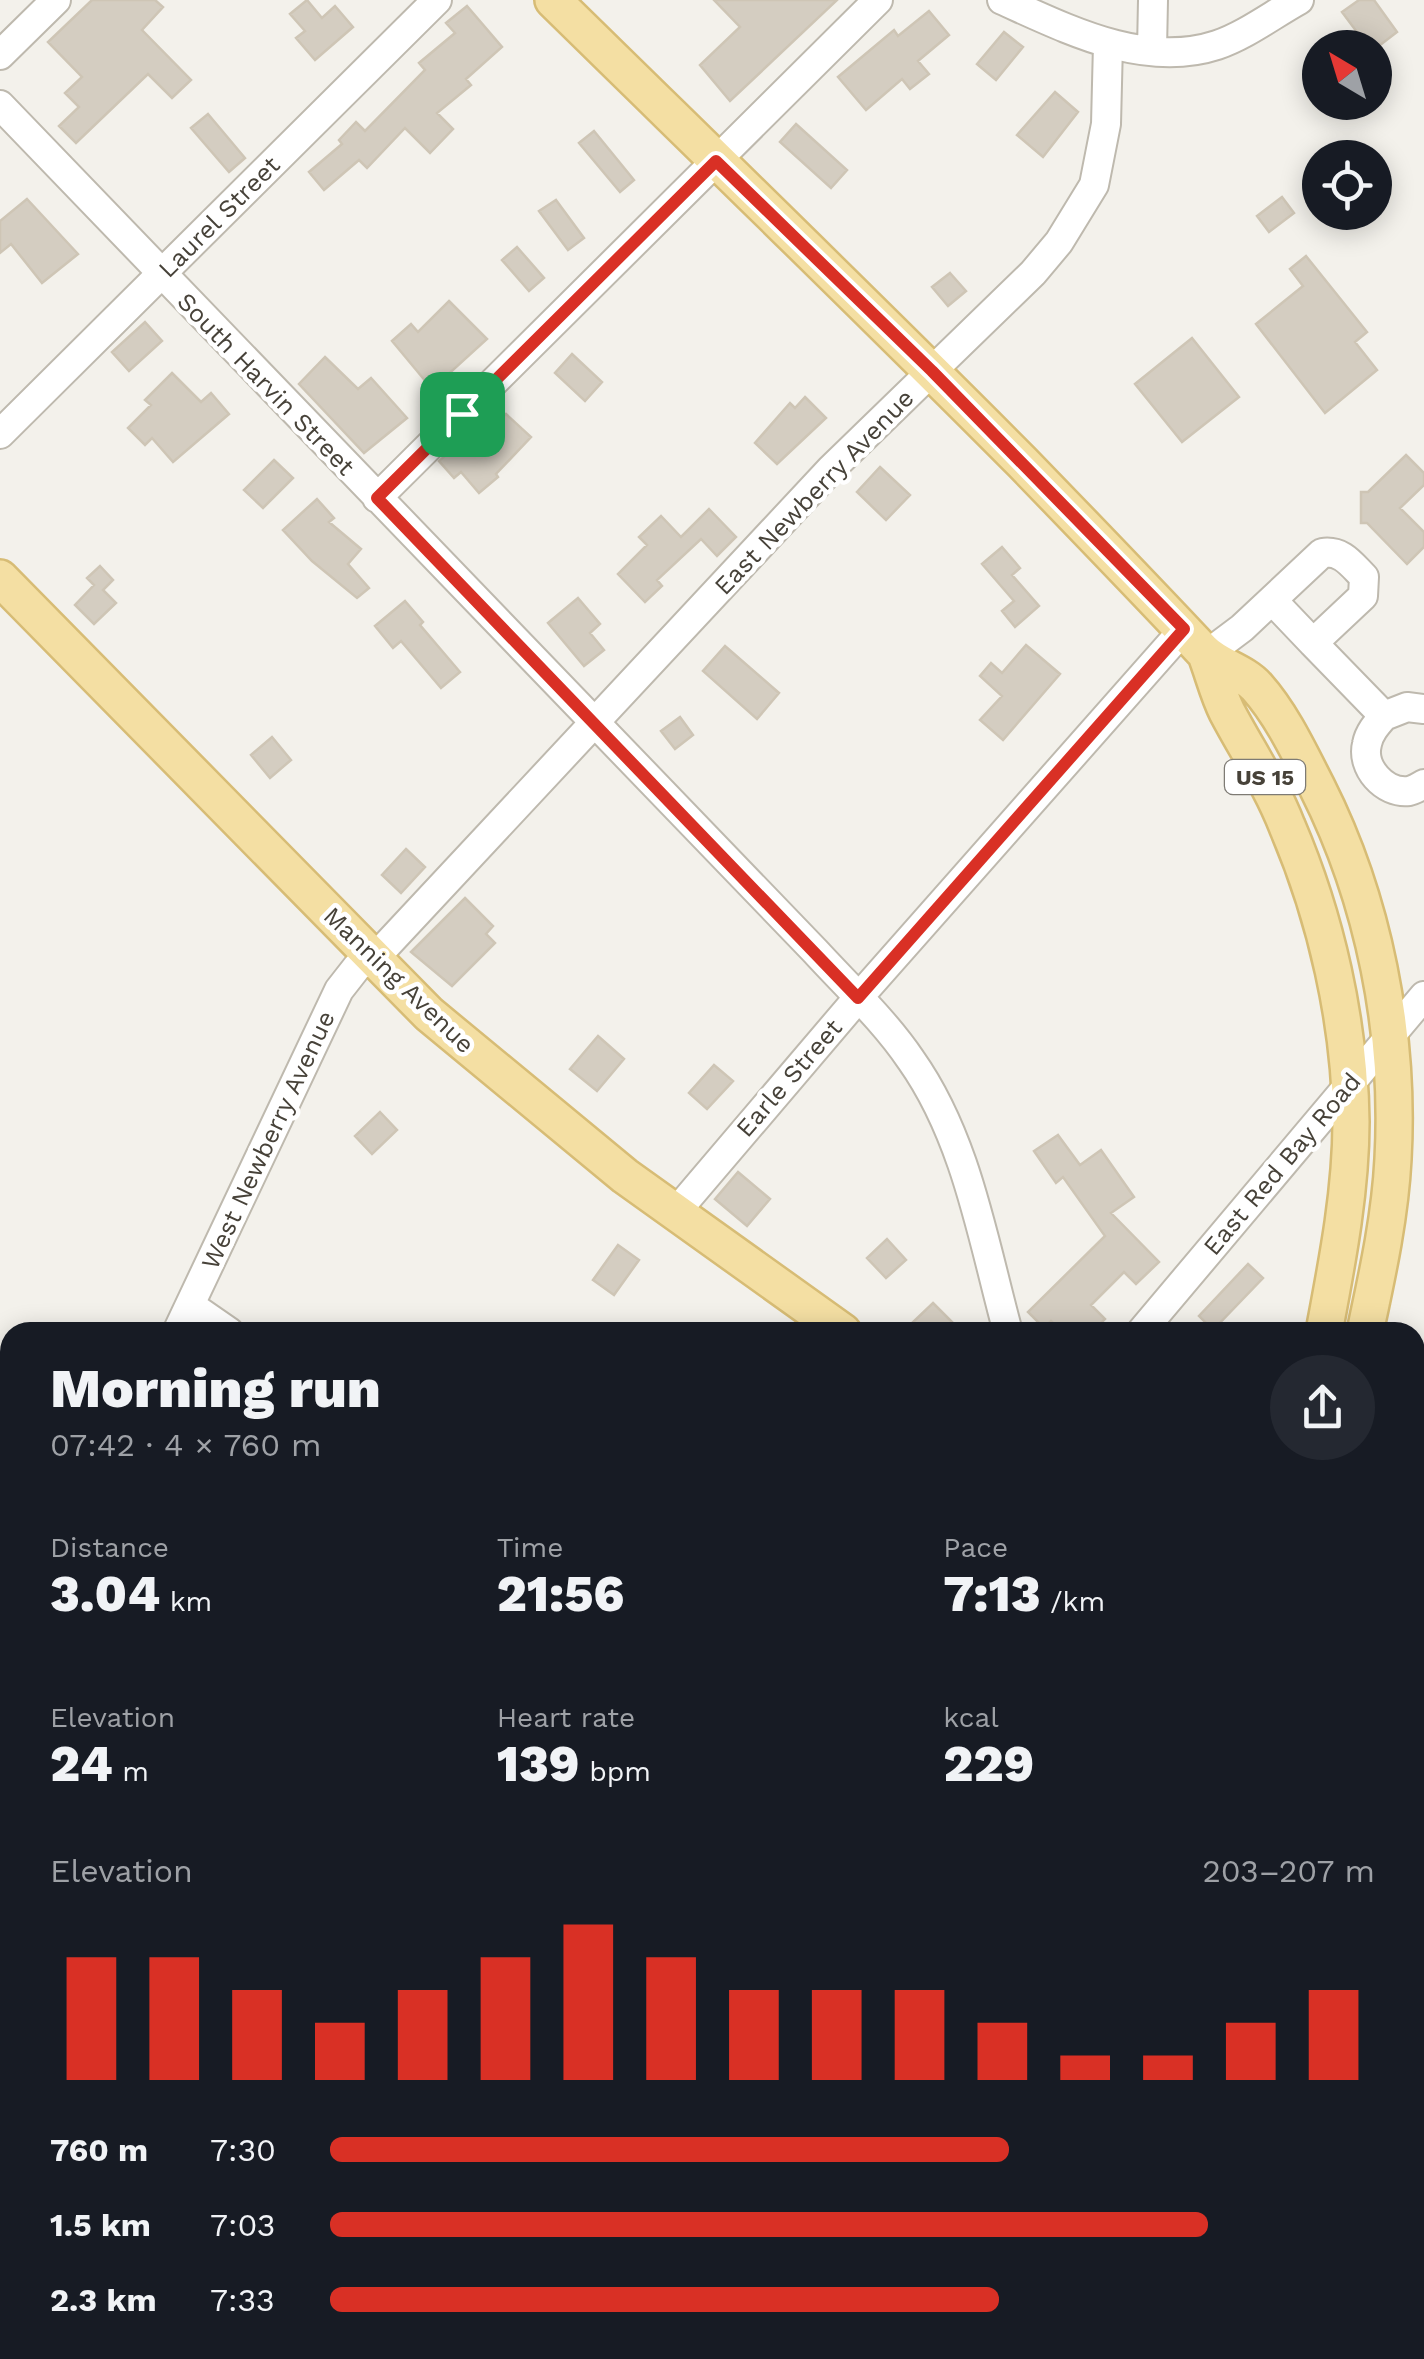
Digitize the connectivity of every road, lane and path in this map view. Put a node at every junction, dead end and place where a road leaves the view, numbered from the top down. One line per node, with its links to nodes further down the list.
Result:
1 (56, 0): 10 (street)
2 (437, 0): 13 (street, Laurel Street)
3 (554, 0): 12 (main road, US 15)
4 (878, 0): 12 (street)
5 (1002, 0): 8 (street)
6 (1153, 0): 9 (street)
7 (1299, 0): 9 (street)
8 (1108, 44): 9 (street); 14 (street, East Newberry Avenue)
9 (1152, 50)
10 (0, 55)
11 (0, 105): 13 (street, South Harvin Street)
12 (716, 161): 14 (main road, US 15); 16 (street)
13 (161, 275): 15 (street, Laurel Street); 16 (street, South Harvin Street)
14 (932, 371): 19 (main road, US 15); 23 (street, East Newberry Avenue)
15 (0, 434)
16 (377, 498): 23 (street, South Harvin Street)
17 (0, 578): 25 (main road, Manning Avenue)
18 (1272, 600): 19 (street, Earle Street); 20 (street); 20 (street, Earle Street)
19 (1195, 642): 27 (street, Earle Street); 28 (main road, US 15); 29 (main road, US 15)
20 (1313, 643): 22 (street)
21 (1424, 709): 22 (street)
22 (1384, 716): 24 (street)
23 (594, 724): 25 (street, East Newberry Avenue); 27 (street, South Harvin Street)
24 (1424, 784)
25 (371, 957): 30 (main road, Manning Avenue); 31 (street, West Newberry Avenue)
26 (1424, 996): 28 (street, East Red Bay Road)
27 (858, 998): 30 (street, Earle Street); 35 (street, South Harvin Street)
28 (1389, 1035): 29 (street, East Red Bay Road); 38 (main road, US 15)
29 (1349, 1086): 36 (street, East Red Bay Road); 37 (main road, US 15)
30 (674, 1213): 34 (main road, Manning Avenue)
31 (190, 1305): 32 (street, West Newberry Avenue); 33 (street)
32 (182, 1322)
33 (215, 1322)
34 (829, 1322)
35 (1005, 1322)
36 (1149, 1322)
37 (1326, 1322)
38 (1367, 1322)

